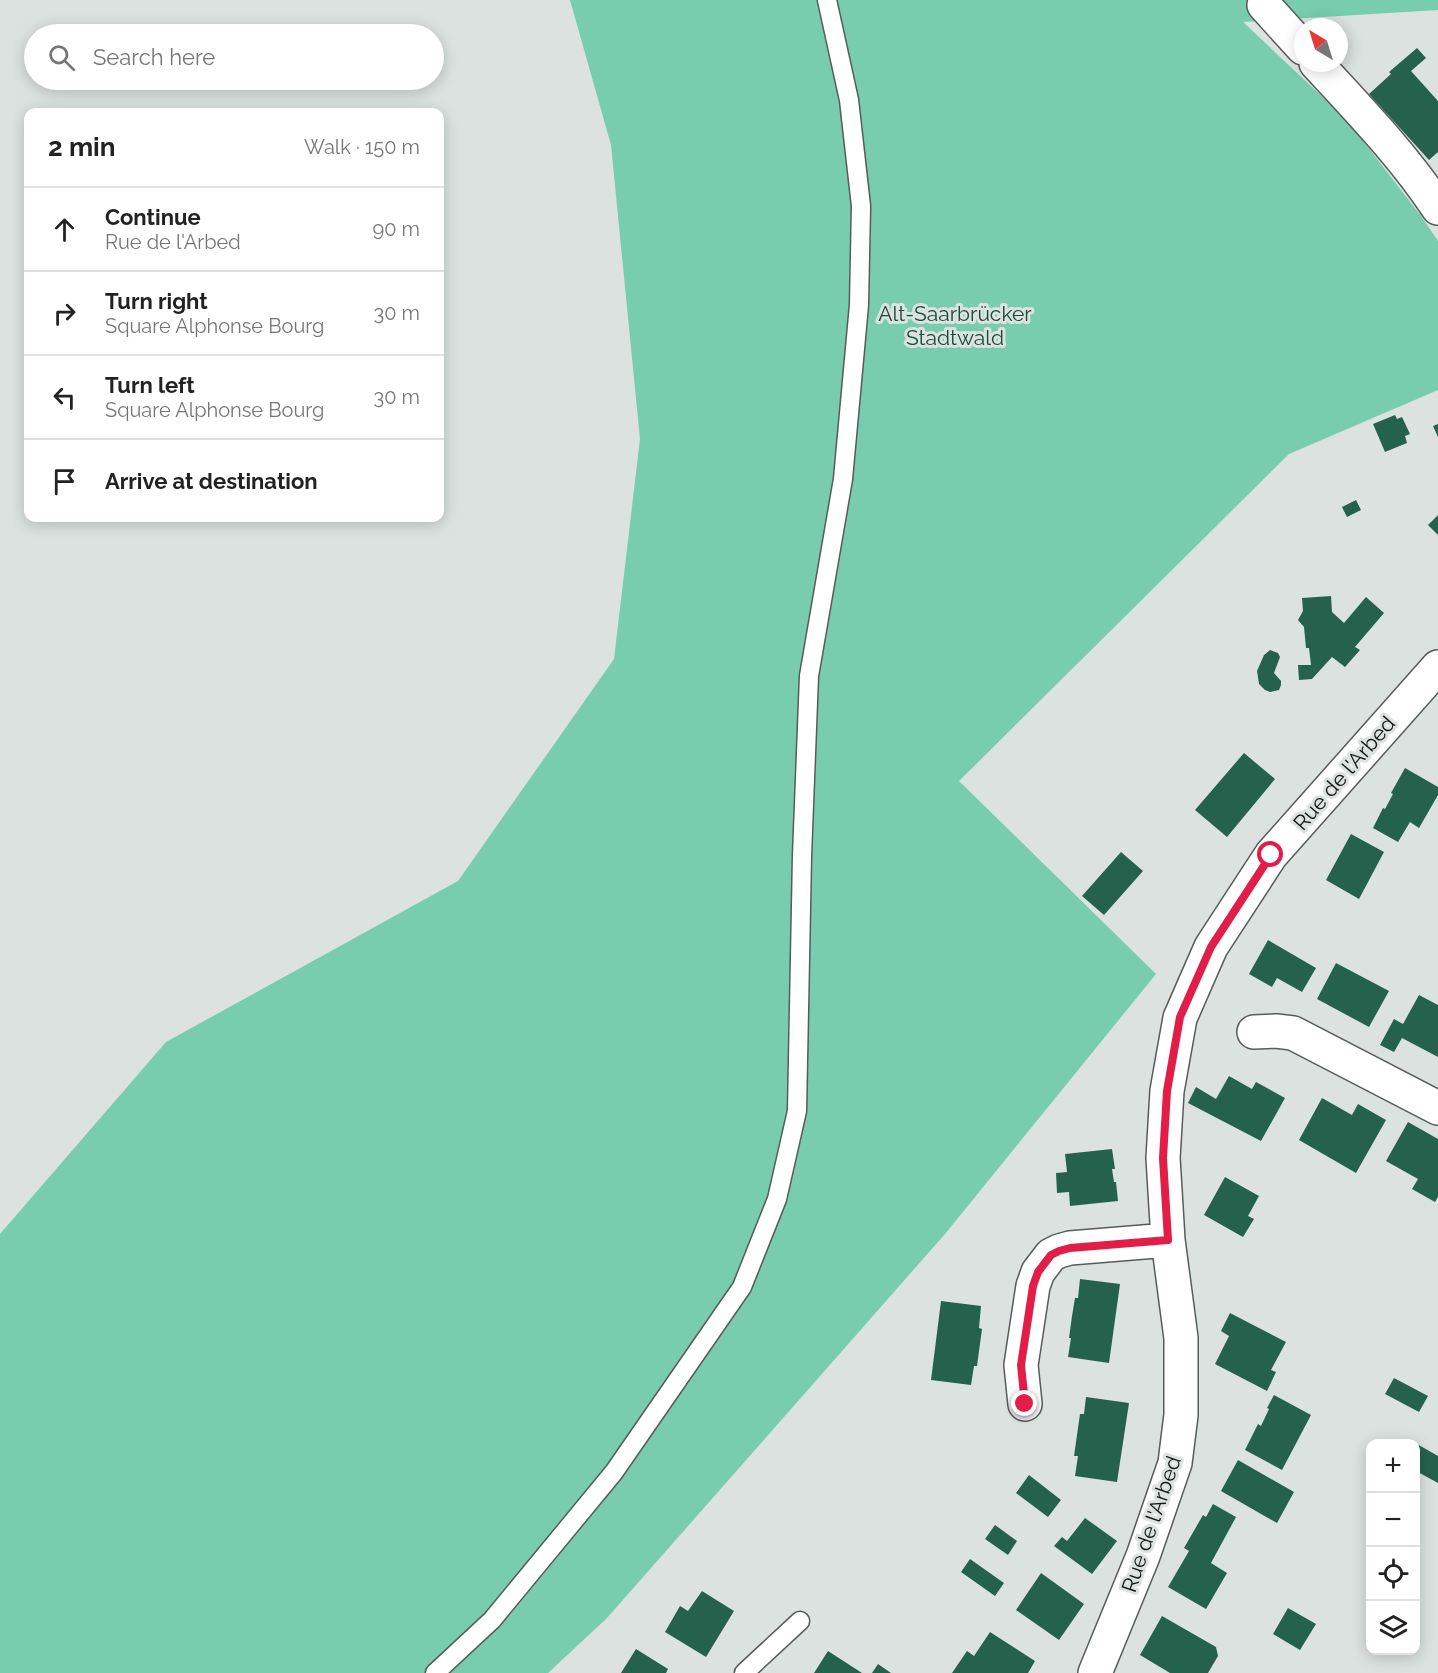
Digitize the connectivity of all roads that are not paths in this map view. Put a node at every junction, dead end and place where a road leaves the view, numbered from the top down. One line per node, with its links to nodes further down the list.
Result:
1 (827, 0): 12 (lane)
2 (1264, 5): 3 (street)
3 (1294, 38)
4 (1324, 72): 5 (street)
5 (1438, 208)
6 (1438, 667): 9 (street, Rue de l'Arbed)
7 (1254, 1032): 8 (street)
8 (1438, 1108)
9 (1168, 1240): 10 (street); 14 (street, Rue de l'Arbed)
10 (1025, 1404)
11 (800, 1621): 13 (lane)
12 (435, 1673)
13 (744, 1673)
14 (1095, 1673)

